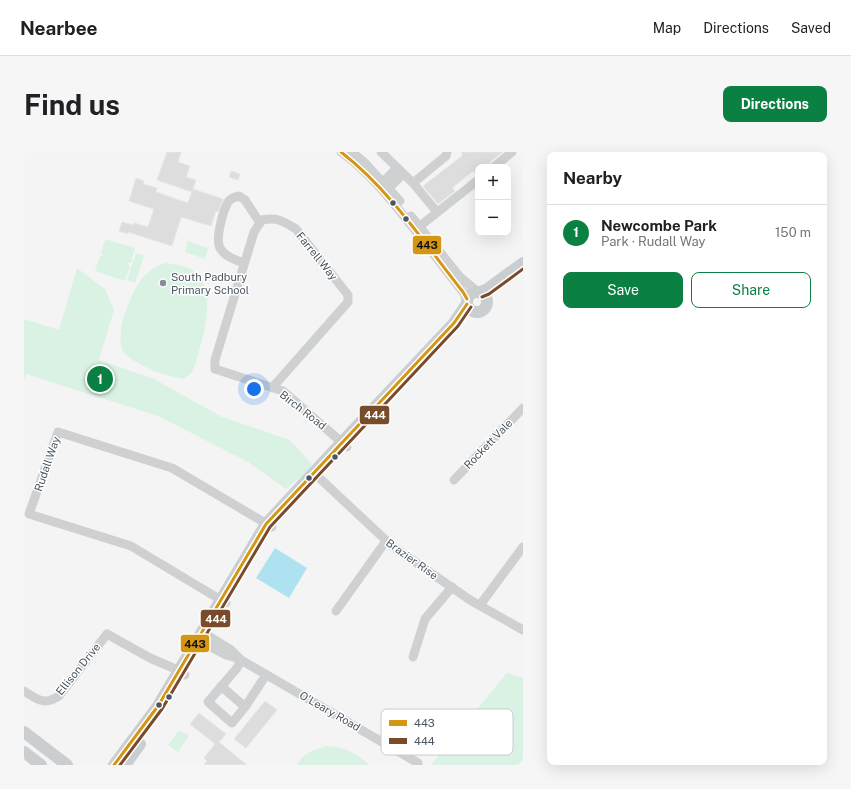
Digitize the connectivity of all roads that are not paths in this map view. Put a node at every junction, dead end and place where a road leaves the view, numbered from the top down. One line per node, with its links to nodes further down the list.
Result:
1 (381, 152): 6 (street)
2 (447, 152): 8 (street)
3 (512, 152): 5 (street)
4 (347, 153): 9 (street); 17 (street)
5 (498, 164)
6 (400, 171): 8 (street); 9 (street)
7 (475, 182): 10 (street)
8 (413, 183): 10 (street)
9 (386, 185): 12 (street)
10 (437, 212): 12 (street)
11 (260, 223): 13 (street); 13 (street); 18 (street, Farrell Way)
12 (420, 226): 16 (street)
13 (244, 263): 18 (street, Birch Road)
14 (523, 263): 16 (main road)
15 (523, 270): 16 (main road)
16 (481, 294): 17 (main road); 17 (main road)
17 (469, 305): 20 (main road)
18 (272, 388): 20 (street, Birch Road)
19 (523, 408): 22 (street, Rockett Vale)
20 (344, 444): 21 (main road)
21 (316, 475): 23 (main road); 24 (street, Brazier Rise)
22 (454, 480)
23 (269, 526): 27 (main road); 27 (street, Rudall Way)
24 (386, 541): 26 (street, Brazier Rise); 29 (street)
25 (523, 547): 28 (street)
26 (452, 587): 28 (street, Brazier Rise); 32 (street)
27 (223, 601): 31 (main road)
28 (480, 605): 30 (street, Brazier Rise)
29 (336, 610)
30 (523, 630)
31 (203, 638): 33 (street, O'Leary Road); 35 (main road)
32 (413, 657)
33 (241, 660): 34 (street, O'Leary Road); 36 (street)
34 (266, 675): 38 (street); 40 (street, O'Leary Road)
35 (180, 676): 37 (street, Ellison Drive); 47 (main road); 48 (main road)
36 (222, 686): 38 (street); 38 (street)
37 (24, 691)
38 (245, 707)
39 (24, 732): 43 (main road)
40 (381, 742)
41 (24, 752): 45 (main road)
42 (403, 755): 44 (street, O'Leary Road)
43 (64, 763): 46 (main road)
44 (418, 764)
45 (41, 765)
46 (75, 765)
47 (114, 765)
48 (125, 765)

